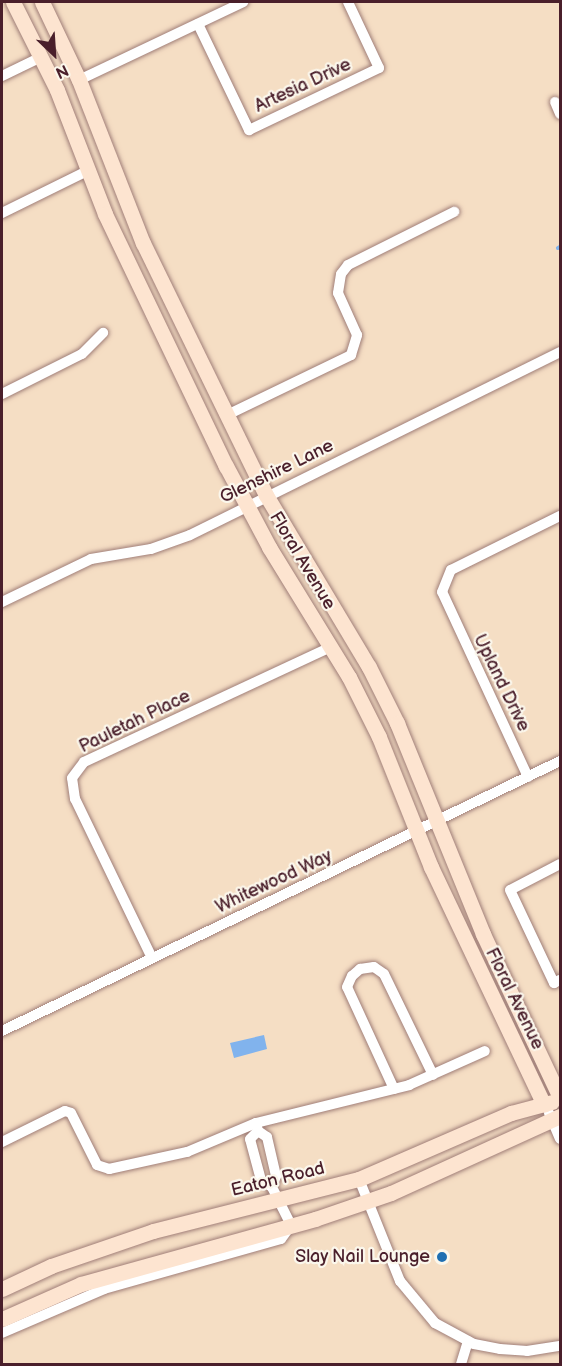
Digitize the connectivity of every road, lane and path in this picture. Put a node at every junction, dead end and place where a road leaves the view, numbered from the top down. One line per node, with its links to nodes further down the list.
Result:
1 (13, 2): 6 (street, Floral Avenue)
2 (42, 2): 8 (street, Floral Avenue)
3 (243, 2): 5 (street)
4 (348, 2): 5 (street, Artesia Drive)
5 (198, 24): 8 (street)
6 (41, 57): 7 (street); 11 (street, Floral Avenue)
7 (2, 76)
8 (79, 80): 17 (street, Floral Avenue)
9 (555, 102): 10 (street)
10 (561, 114)
11 (87, 171): 13 (street); 19 (street, Floral Avenue)
12 (454, 212): 17 (street)
13 (2, 213)
14 (103, 333): 16 (street)
15 (561, 352): 18 (street, Glenshire Lane)
16 (2, 394)
17 (227, 415): 18 (street, Floral Avenue)
18 (266, 495): 19 (street, Glenshire Lane); 25 (street, Floral Avenue)
19 (246, 505): 21 (street, Glenshire Lane); 22 (street, Floral Avenue)
20 (561, 516): 24 (street, Upland Drive)
21 (2, 602)
22 (331, 647): 26 (street, Floral Avenue); 28 (street, Pauletah Place)
23 (561, 761): 24 (street, Whitewood Way)
24 (528, 777): 25 (street, Whitewood Way)
25 (439, 822): 26 (street, Whitewood Way); 34 (street, Floral Avenue)
26 (417, 832): 28 (street, Whitewood Way); 35 (street, Floral Avenue)
27 (561, 864): 29 (street)
28 (152, 958): 30 (street, Whitewood Way)
29 (561, 980)
30 (2, 1031)
31 (486, 1051): 32 (street)
32 (433, 1075): 33 (street); 33 (street)
33 (394, 1089): 37 (street)
34 (561, 1099): 35 (street, Eaton Road)
35 (544, 1105): 36 (street, Floral Avenue); 40 (street, Eaton Road)
36 (556, 1118): 38 (street, Floral Avenue); 42 (street)
37 (257, 1127): 39 (street); 41 (street); 41 (street)
38 (561, 1139)
39 (2, 1142)
40 (359, 1179): 41 (street, Eaton Road); 42 (street)
41 (275, 1193): 43 (street); 44 (street, Eaton Road)
42 (367, 1202): 43 (street); 47 (street)
43 (291, 1226): 45 (street); 46 (street)
44 (2, 1289)
45 (2, 1318)
46 (2, 1333)
47 (468, 1341): 48 (street); 49 (street)
48 (561, 1346)
49 (461, 1365)

